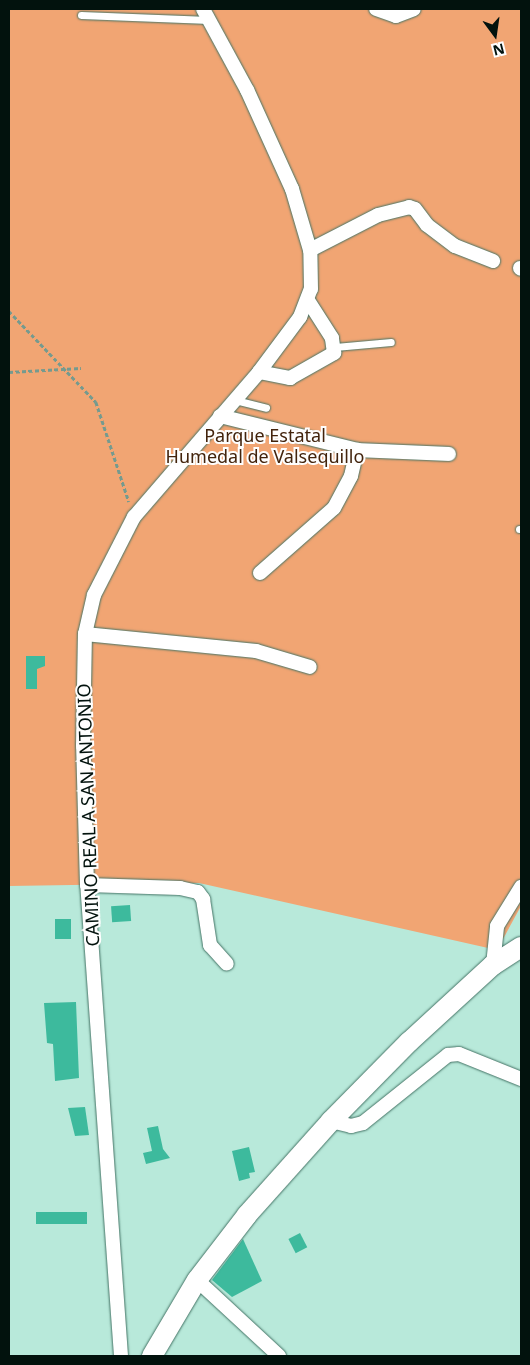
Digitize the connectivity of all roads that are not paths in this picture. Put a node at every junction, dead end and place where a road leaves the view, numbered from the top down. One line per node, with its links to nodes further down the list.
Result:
1 (376, 9): 2 (street)
2 (414, 9)
3 (206, 14): 4 (lane); 5 (street, CAMINO REAL A SAN ANTONIO)
4 (82, 15)
5 (310, 250): 6 (street); 7 (street, CAMINO REAL A SAN ANTONIO)
6 (493, 261)
7 (309, 302): 9 (street); 10 (street, CAMINO REAL A SAN ANTONIO)
8 (391, 342): 9 (lane)
9 (335, 347): 10 (street)
10 (259, 372): 11 (street, CAMINO REAL A SAN ANTONIO)
11 (235, 400): 12 (lane); 13 (street, CAMINO REAL A SAN ANTONIO)
12 (266, 408)
13 (220, 416): 14 (street); 17 (street, CAMINO REAL A SAN ANTONIO)
14 (356, 450): 15 (street); 16 (street)
15 (449, 454)
16 (260, 573)
17 (85, 634): 18 (street); 19 (street, CAMINO REAL A SAN ANTONIO)
18 (310, 667)
19 (87, 885): 22 (street); 27 (street, CAMINO REAL A SAN ANTONIO)
20 (521, 887): 23 (street)
21 (521, 947): 23 (street)
22 (227, 964)
23 (493, 965): 25 (street)
24 (521, 1079): 25 (street)
25 (331, 1121): 26 (street)
26 (197, 1280): 28 (street); 29 (street)
27 (121, 1356)
28 (152, 1356)
29 (279, 1356)

